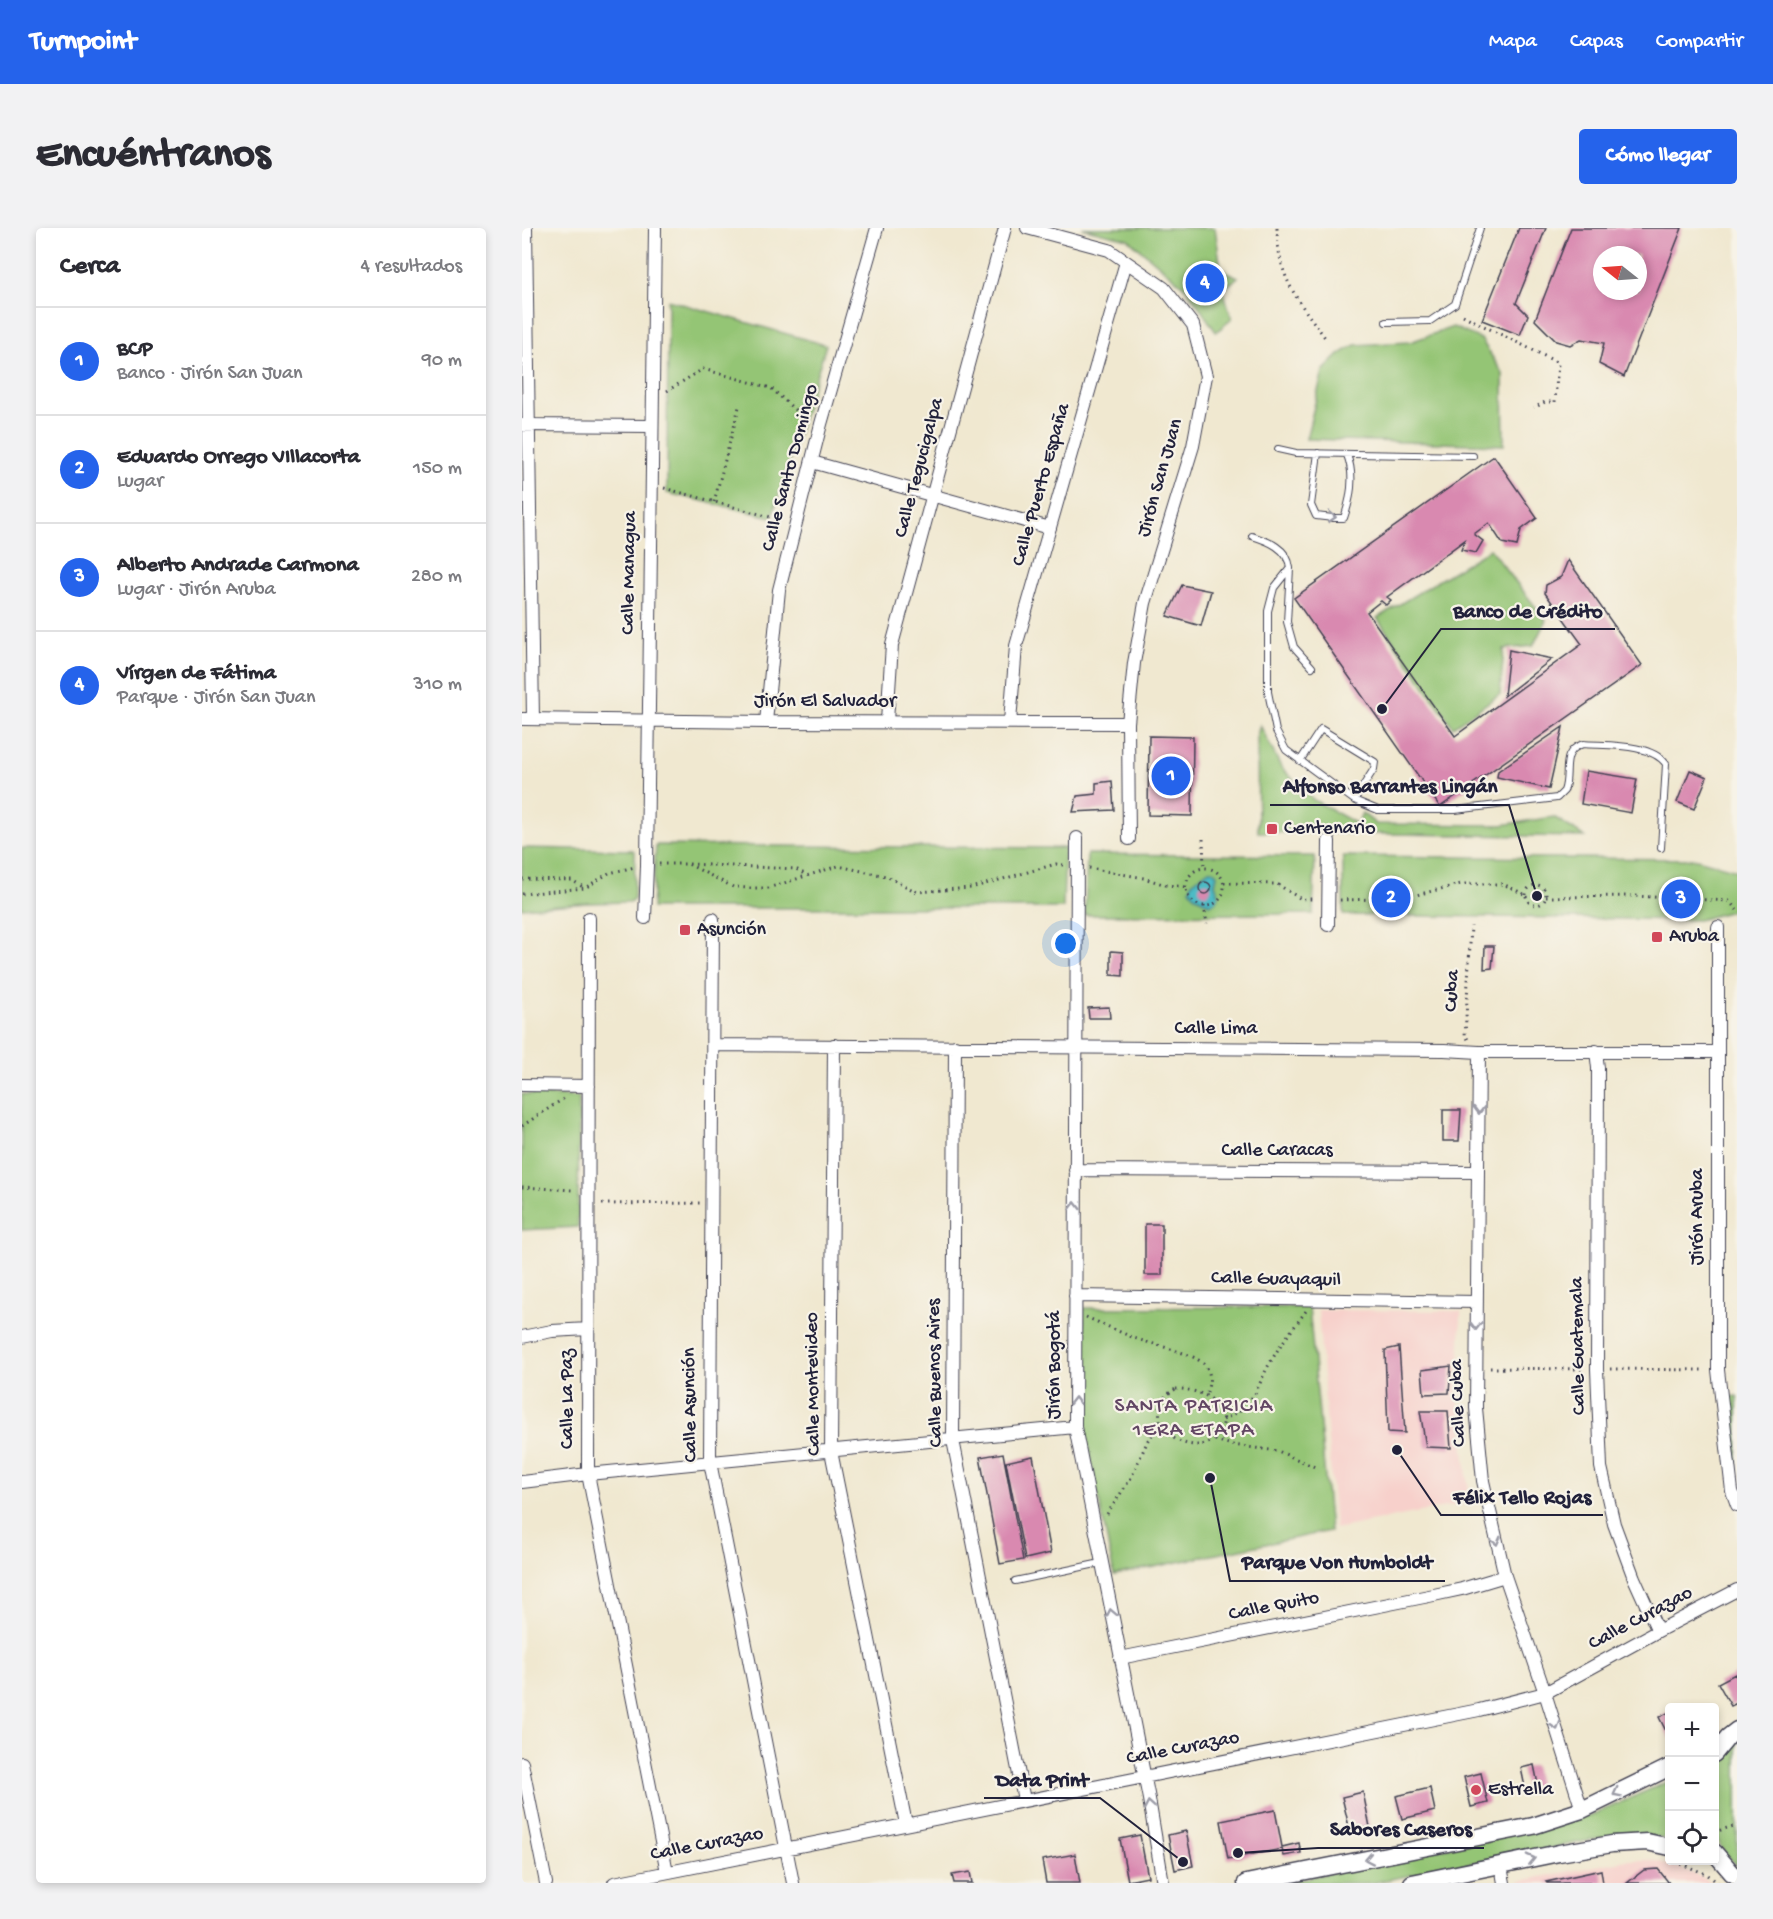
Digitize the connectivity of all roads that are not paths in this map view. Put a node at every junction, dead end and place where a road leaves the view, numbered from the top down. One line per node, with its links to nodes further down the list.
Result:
1 (526, 228): 9 (street)
2 (655, 228): 10 (street, Calle Managua)
3 (877, 228): 15 (street, Calle Santo Domingo)
4 (1005, 228): 16 (street, Calle Tegucigalpa)
5 (1027, 228): 7 (street, Jirón San Juan)
6 (1480, 228): 8 (lane)
7 (1126, 262): 17 (street, Calle Puerto España); 26 (street, Jirón San Juan)
8 (1386, 322)
9 (525, 425): 10 (street); 21 (street)
10 (651, 426): 22 (street, Calle Managua)
11 (1278, 449): 12 (lane)
12 (1318, 453): 13 (lane); 13 (lane, one-way to 13)
13 (1347, 455): 14 (lane)
14 (1473, 456)
15 (812, 462): 16 (street); 24 (street, Calle Santo Domingo)
16 (933, 495): 17 (street); 23 (street, Calle Tegucigalpa)
17 (1050, 528): 25 (street, Calle Puerto España)
18 (1252, 536): 19 (lane)
19 (1290, 568): 20 (lane); 27 (lane)
20 (1312, 667)
21 (528, 719): 22 (street, Jirón El Salvador)
22 (648, 721): 24 (street, Jirón El Salvador); 34 (street, Calle Managua)
23 (887, 721): 24 (street, Jirón El Salvador); 25 (street, Jirón El Salvador)
24 (766, 722)
25 (1010, 722): 26 (street, Jirón El Salvador)
26 (1128, 723): 30 (street, Jirón San Juan)
27 (1300, 761): 28 (lane); 28 (lane)
28 (1354, 800): 32 (lane)
29 (1077, 838): 41 (street, Jirón Bogotá)
30 (1129, 839)
31 (1329, 841): 36 (street)
32 (1661, 848)
33 (589, 918): 46 (street, Calle La Paz)
34 (645, 918)
35 (713, 919): 38 (street, Calle Asunción)
36 (1328, 926)
37 (1718, 927): 44 (street, Jirón Aruba)
38 (713, 1045): 39 (street, Calle Lima); 56 (street, Calle Asunción)
39 (834, 1046): 40 (street, Calle Lima); 55 (street, Calle Montevideo)
40 (955, 1046): 41 (street, Calle Lima); 54 (street, Calle Buenos Aires)
41 (1076, 1047): 43 (street, Calle Lima); 47 (street, Jirón Bogotá)
42 (1596, 1051): 43 (street, Calle Lima); 44 (street, Calle Lima); 64 (street, Calle Guatemala)
43 (1479, 1052): 48 (street, Calle Cuba, one-way to 48)
44 (1718, 1052): 59 (street, Jirón Aruba)
45 (522, 1085): 46 (street)
46 (588, 1086): 51 (street, Calle La Paz)
47 (1075, 1170): 48 (street, Calle Caracas); 49 (street, Jirón Bogotá, one-way to 47)
48 (1478, 1172): 50 (street, Calle Cuba)
49 (1075, 1296): 50 (street, Calle Guayaquil); 53 (street, Jirón Bogotá, one-way to 49)
50 (1477, 1302): 61 (street, Calle Cuba, one-way to 61)
51 (588, 1329): 52 (street); 57 (street, Calle La Paz)
52 (522, 1337)
53 (1075, 1427): 54 (street); 60 (street, Jirón Bogotá)
54 (953, 1440): 55 (street); 70 (street, Calle Buenos Aires)
55 (831, 1451): 56 (street); 72 (street, Calle Montevideo)
56 (710, 1462): 57 (street); 74 (street, Calle Asunción)
57 (588, 1474): 58 (street); 77 (street, Calle La Paz)
58 (522, 1482)
59 (1737, 1505)
60 (1101, 1563): 62 (lane); 65 (street, Jirón Bogotá, one-way to 60)
61 (1505, 1576): 65 (street, Calle Quito); 66 (street, Calle Cuba)
62 (1015, 1581)
63 (1737, 1590): 64 (street, Calle Curazao)
64 (1659, 1630): 66 (street, Calle Curazao)
65 (1120, 1658): 69 (street, Jirón Bogotá)
66 (1545, 1694): 69 (street, Calle Curazao); 71 (street, Calle Cuba, one-way to 71)
67 (522, 1763): 79 (street)
68 (1665, 1769): 71 (main road, one-way to 71)
69 (1144, 1776): 70 (street, Calle Curazao); 82 (street, Jirón Bogotá, one-way to 69)
70 (1024, 1800): 72 (street, Calle Curazao)
71 (1582, 1810): 83 (main road, one-way to 83)
72 (906, 1824): 74 (street, Calle Curazao)
73 (1665, 1846): 76 (main road, one-way to 73)
74 (786, 1849): 77 (street, Calle Curazao); 81 (street, Calle Asunción)
75 (1719, 1858): 78 (main road)
76 (1501, 1866): 84 (main road); 85 (street)
77 (668, 1872): 80 (street, Calle Curazao)
78 (1737, 1876)
79 (546, 1883)
80 (614, 1883)
81 (793, 1883)
82 (1163, 1883)
83 (1246, 1883)
84 (1412, 1883)
85 (1504, 1883)

